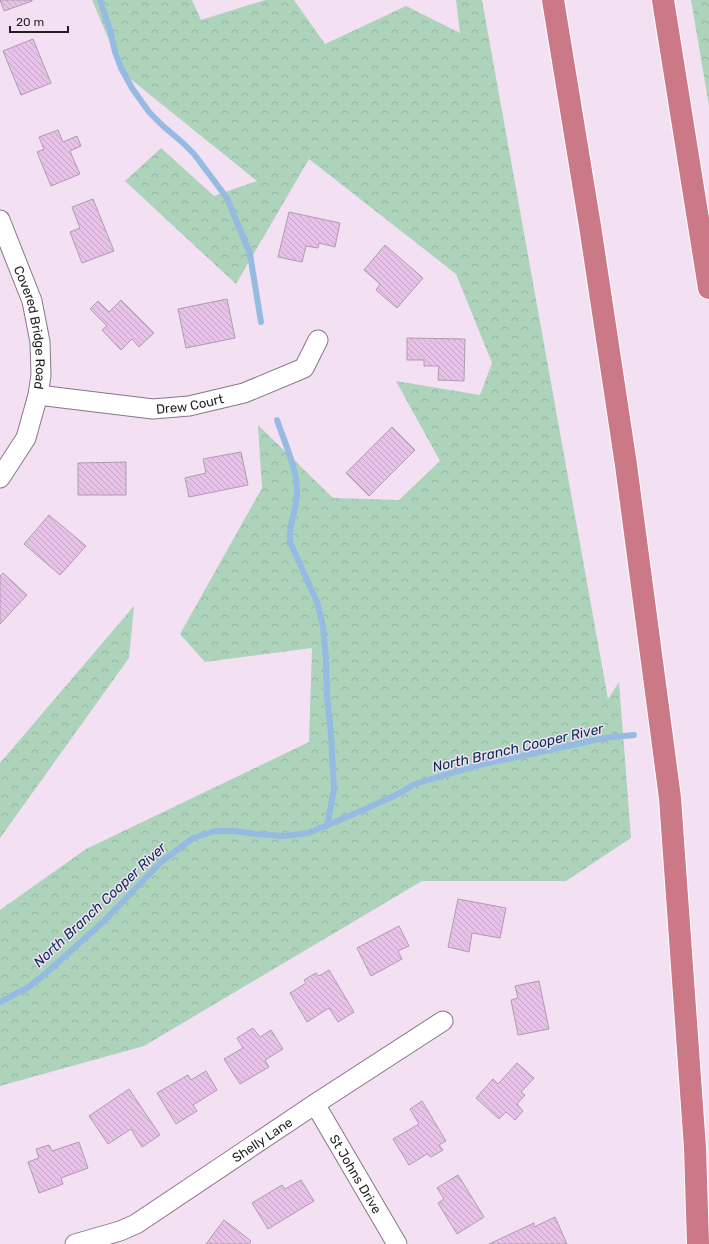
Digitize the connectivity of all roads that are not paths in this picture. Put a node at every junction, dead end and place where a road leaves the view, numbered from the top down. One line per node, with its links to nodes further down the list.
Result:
1 (553, 0): 13 (highway)
2 (663, 0): 4 (highway)
3 (0, 220): 6 (street, Covered Bridge Road)
4 (709, 288)
5 (318, 340): 6 (street, Drew Court)
6 (38, 395): 7 (street, Covered Bridge Road)
7 (0, 478)
8 (443, 1021): 9 (street, Shelly Lane)
9 (315, 1104): 10 (street, Shelly Lane); 12 (street, St Johns Drive)
10 (124, 1237): 11 (street, Shelly Lane)
11 (75, 1244)
12 (397, 1244)
13 (698, 1244)

